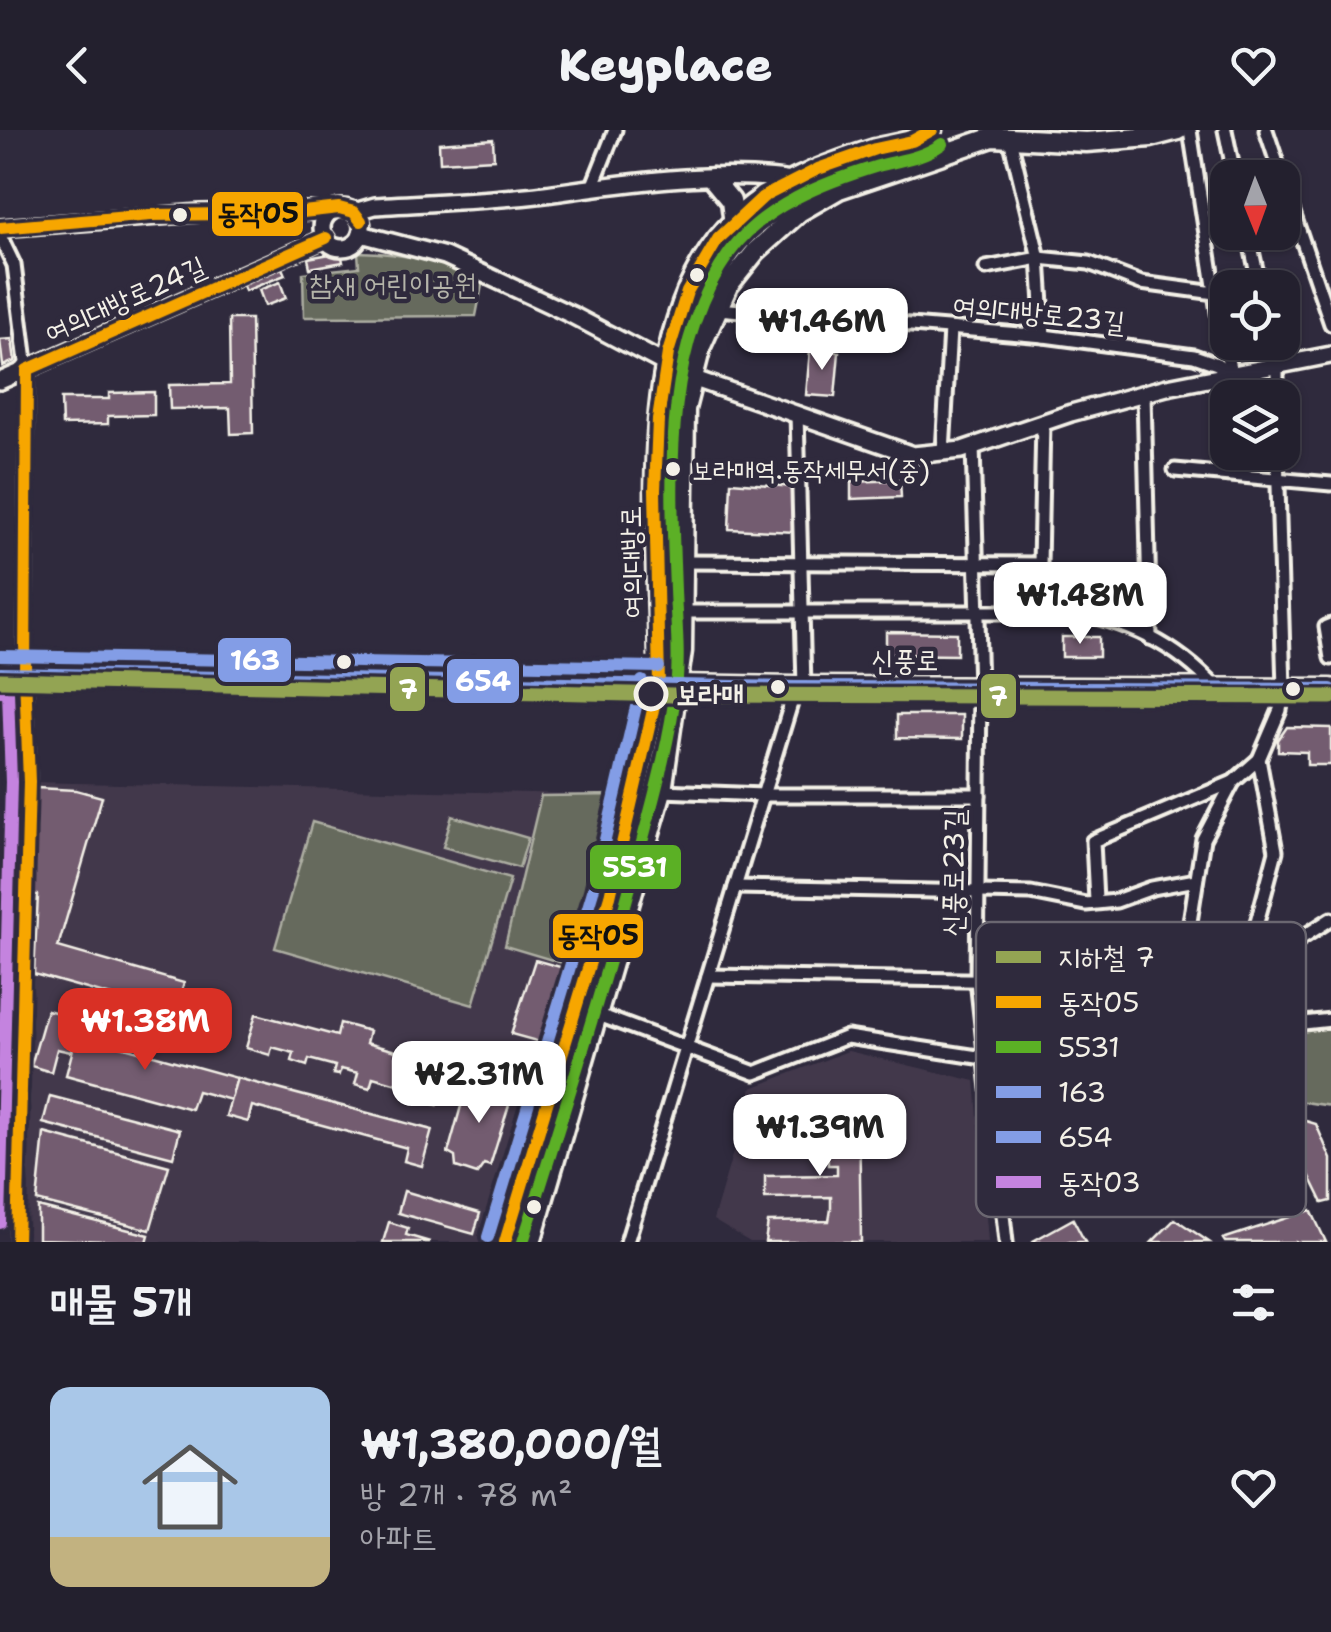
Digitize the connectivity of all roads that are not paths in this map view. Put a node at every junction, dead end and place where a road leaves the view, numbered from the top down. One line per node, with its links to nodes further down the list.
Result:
1 (614, 130): 13 (street)
2 (932, 130): 12 (main road, 여의대방로)
3 (1178, 130): 7 (main road, 여의대방로)
4 (1190, 130): 24 (street)
5 (1225, 130): 9 (street)
6 (1266, 130): 10 (street)
7 (1121, 135): 8 (main road, 여의대방로)
8 (1010, 139): 22 (street); 26 (main road, 여의대방로)
9 (1231, 160)
10 (1276, 160)
11 (712, 178): 12 (street); 13 (street); 16 (main road)
12 (791, 180): 16 (main road, 여의대방로)
13 (593, 186): 14 (street)
14 (354, 212): 15 (street); 19 (street)
15 (329, 214): 17 (street); 21 (street)
16 (734, 224): 33 (main road, 여의대방로)
17 (0, 228)
18 (1300, 232): 27 (street)
19 (361, 234): 21 (street); 33 (street)
20 (0, 236): 35 (street)
21 (326, 238): 35 (street, 여의대방로24길)
22 (1039, 258): 23 (street); 25 (street); 29 (street)
23 (986, 268)
24 (1211, 270)
25 (1210, 293)
26 (717, 309): 28 (street, 여의대방로23길); 37 (main road, 여의대방로)
27 (1331, 324)
28 (950, 329): 29 (street, 여의대방로23길); 44 (street)
29 (1044, 336): 36 (street, 여의대방로23길)
30 (1331, 355): 34 (street)
31 (1229, 360): 36 (street)
32 (1276, 360): 34 (street)
33 (667, 365): 37 (street); 60 (main road, 여의대방로)
34 (1277, 366): 36 (street); 38 (street)
35 (26, 370): 39 (street, 여의대방로24길); 59 (street)
36 (1232, 375): 40 (street)
37 (692, 378): 41 (street); 49 (main road, 여의대방로)
38 (1277, 380)
39 (0, 381)
40 (1144, 394): 42 (street); 56 (street)
41 (797, 413): 44 (street); 50 (street)
42 (1042, 422): 43 (street); 51 (street)
43 (973, 446): 44 (street); 51 (street, 신풍로23길)
44 (943, 452)
45 (1175, 470): 47 (street)
46 (1277, 470): 47 (street)
47 (1277, 478): 48 (street); 64 (street)
48 (1331, 484)
49 (682, 562): 50 (street); 52 (main road, 여의대방로)
50 (801, 563): 51 (street); 54 (street)
51 (977, 564): 53 (street, 신풍로23길)
52 (683, 612): 54 (street); 60 (main road, 여의대방로)
53 (978, 612): 54 (street); 56 (street); 62 (street, 신풍로23길)
54 (802, 614): 61 (street)
55 (1331, 625): 57 (street)
56 (1150, 638): 63 (street)
57 (1331, 658)
58 (0, 674): 59 (main road, 신풍로)
59 (25, 674): 60 (main road, 신풍로); 76 (street)
60 (669, 684): 61 (main road, 신풍로); 68 (main road, 여의대방로); 91 (main road, 여의대방로)
61 (800, 686): 62 (main road, 신풍로); 69 (street)
62 (980, 688): 63 (main road, 신풍로); 70 (street, 신풍로23길)
63 (1217, 688): 64 (main road, 신풍로)
64 (1284, 689): 65 (main road, 신풍로); 66 (street)
65 (1331, 689)
66 (1259, 758): 67 (street); 80 (street)
67 (1233, 782): 71 (street); 74 (street)
68 (662, 790): 69 (street); 84 (main road, 여의대방로)
69 (763, 795): 70 (street); 72 (street)
70 (979, 795): 73 (street, 신풍로23길)
71 (1196, 880): 74 (street); 79 (street)
72 (735, 887): 73 (street); 82 (street)
73 (978, 892): 74 (street); 78 (street, 신풍로23길)
74 (1096, 901)
75 (0, 918): 76 (street)
76 (24, 918): 90 (street)
77 (1331, 919): 81 (street)
78 (978, 922)
79 (1189, 922)
80 (1257, 922)
81 (1306, 935)
82 (708, 976): 83 (street); 87 (street)
83 (976, 980)
84 (599, 1015): 87 (street); 92 (main road, 여의대방로)
85 (1331, 1020): 86 (street)
86 (1306, 1023)
87 (686, 1047): 88 (street); 93 (street)
88 (976, 1057)
89 (1003, 1217): 94 (street, 신풍로23길)
90 (16, 1242)
91 (505, 1242)
92 (531, 1242)
93 (627, 1242)
94 (1006, 1242)

